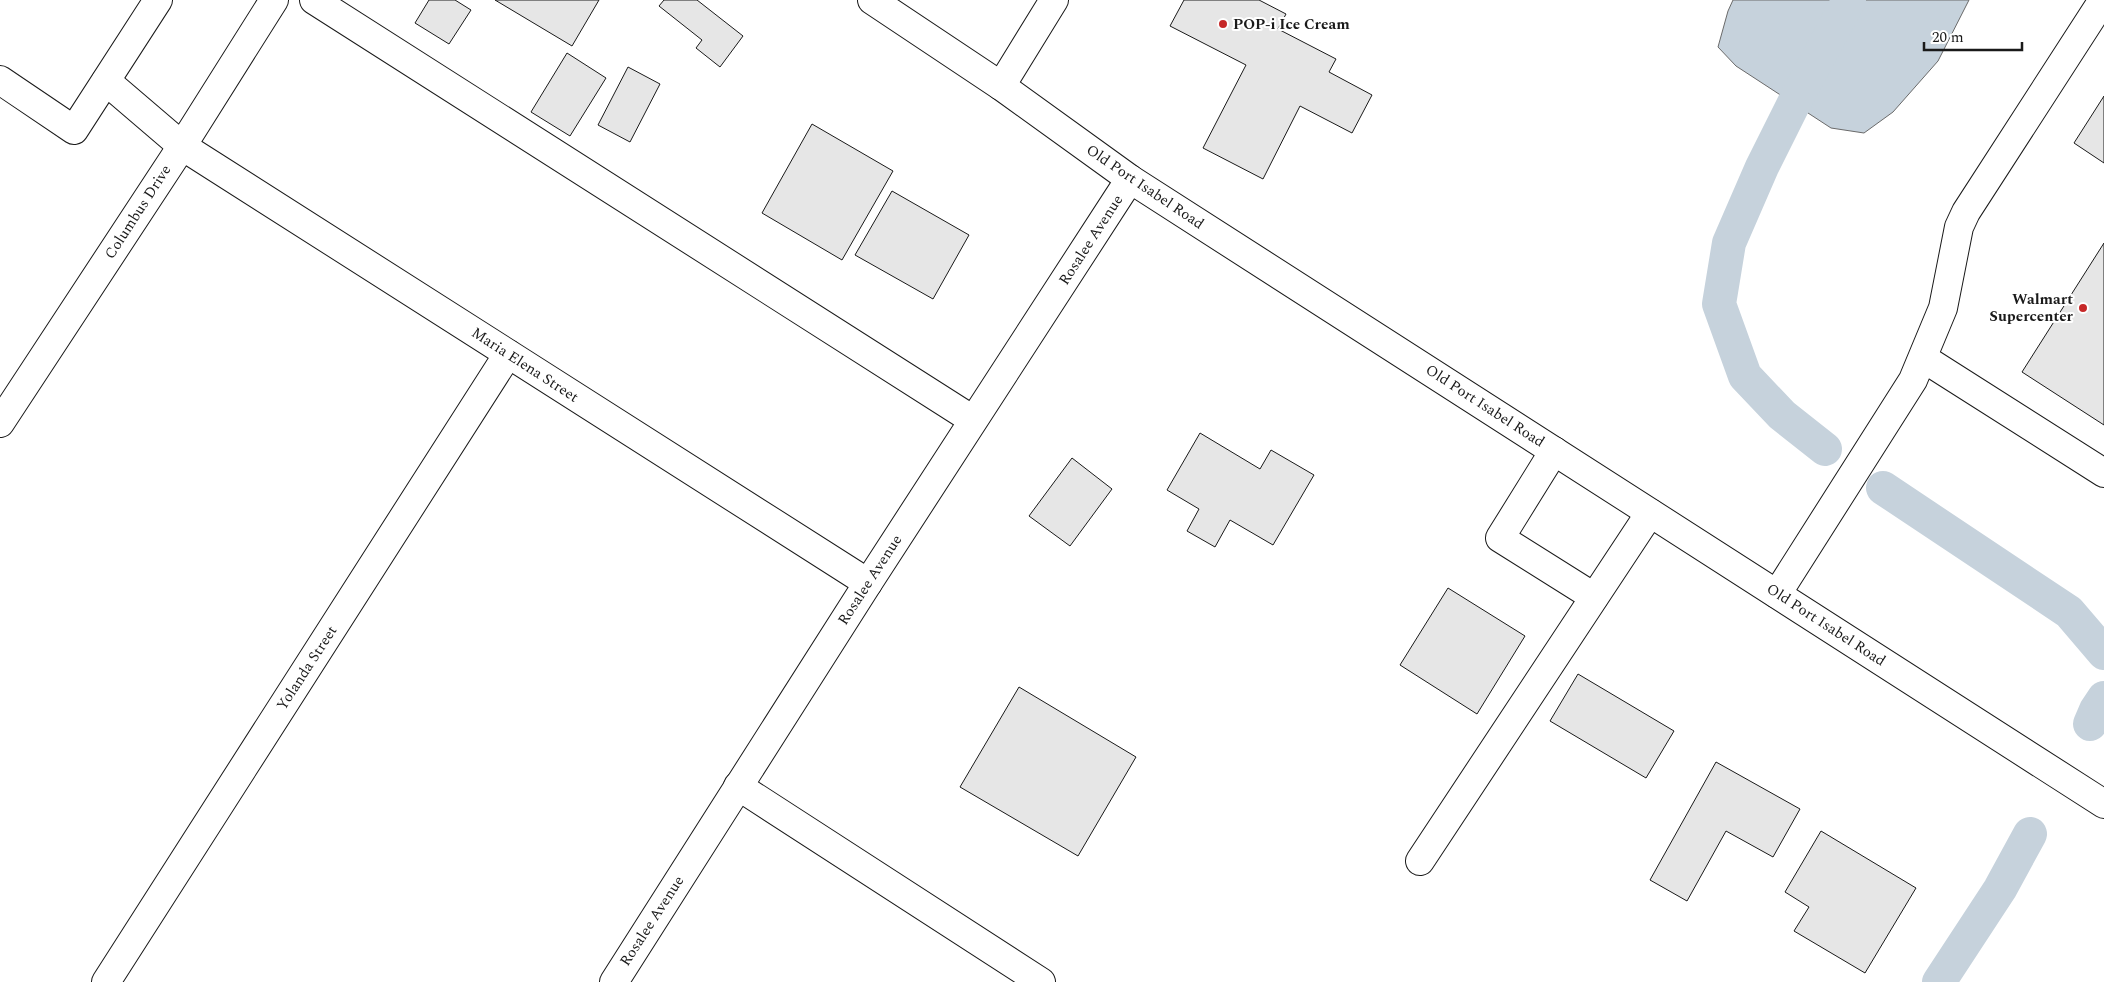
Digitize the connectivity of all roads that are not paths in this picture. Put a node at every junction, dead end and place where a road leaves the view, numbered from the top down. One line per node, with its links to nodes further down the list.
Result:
1 (158, 0): 8 (street)
2 (274, 0): 10 (street, Columbus Drive)
3 (314, 0): 14 (street)
4 (872, 0): 9 (street, Old Port Isabel Road)
5 (1054, 0): 9 (street)
6 (2103, 0): 13 (street)
7 (0, 80): 8 (street)
8 (106, 81): 10 (street, Maria Elena Street)
9 (1001, 86): 11 (street, Old Port Isabel Road)
10 (182, 146): 12 (street, Maria Elena Street); 15 (street, Columbus Drive)
11 (1130, 179): 14 (street, Rosalee Avenue); 16 (street, Old Port Isabel Road)
12 (508, 354): 19 (street, Maria Elena Street); 25 (street, Yolanda Street)
13 (1923, 358): 17 (street); 20 (street)
14 (973, 420): 19 (street, Rosalee Avenue)
15 (0, 423)
16 (1554, 451): 18 (street, Old Port Isabel Road); 21 (street)
17 (2104, 473)
18 (1650, 513): 20 (street, Old Port Isabel Road); 21 (street)
19 (868, 583): 22 (street, Rosalee Avenue)
20 (1777, 594): 23 (street, Old Port Isabel Road)
21 (1594, 597): 24 (street)
22 (738, 786): 26 (street, Rosalee Avenue); 27 (street)
23 (2104, 804)
24 (1420, 861)
25 (106, 982)
26 (614, 982)
27 (1041, 982)

